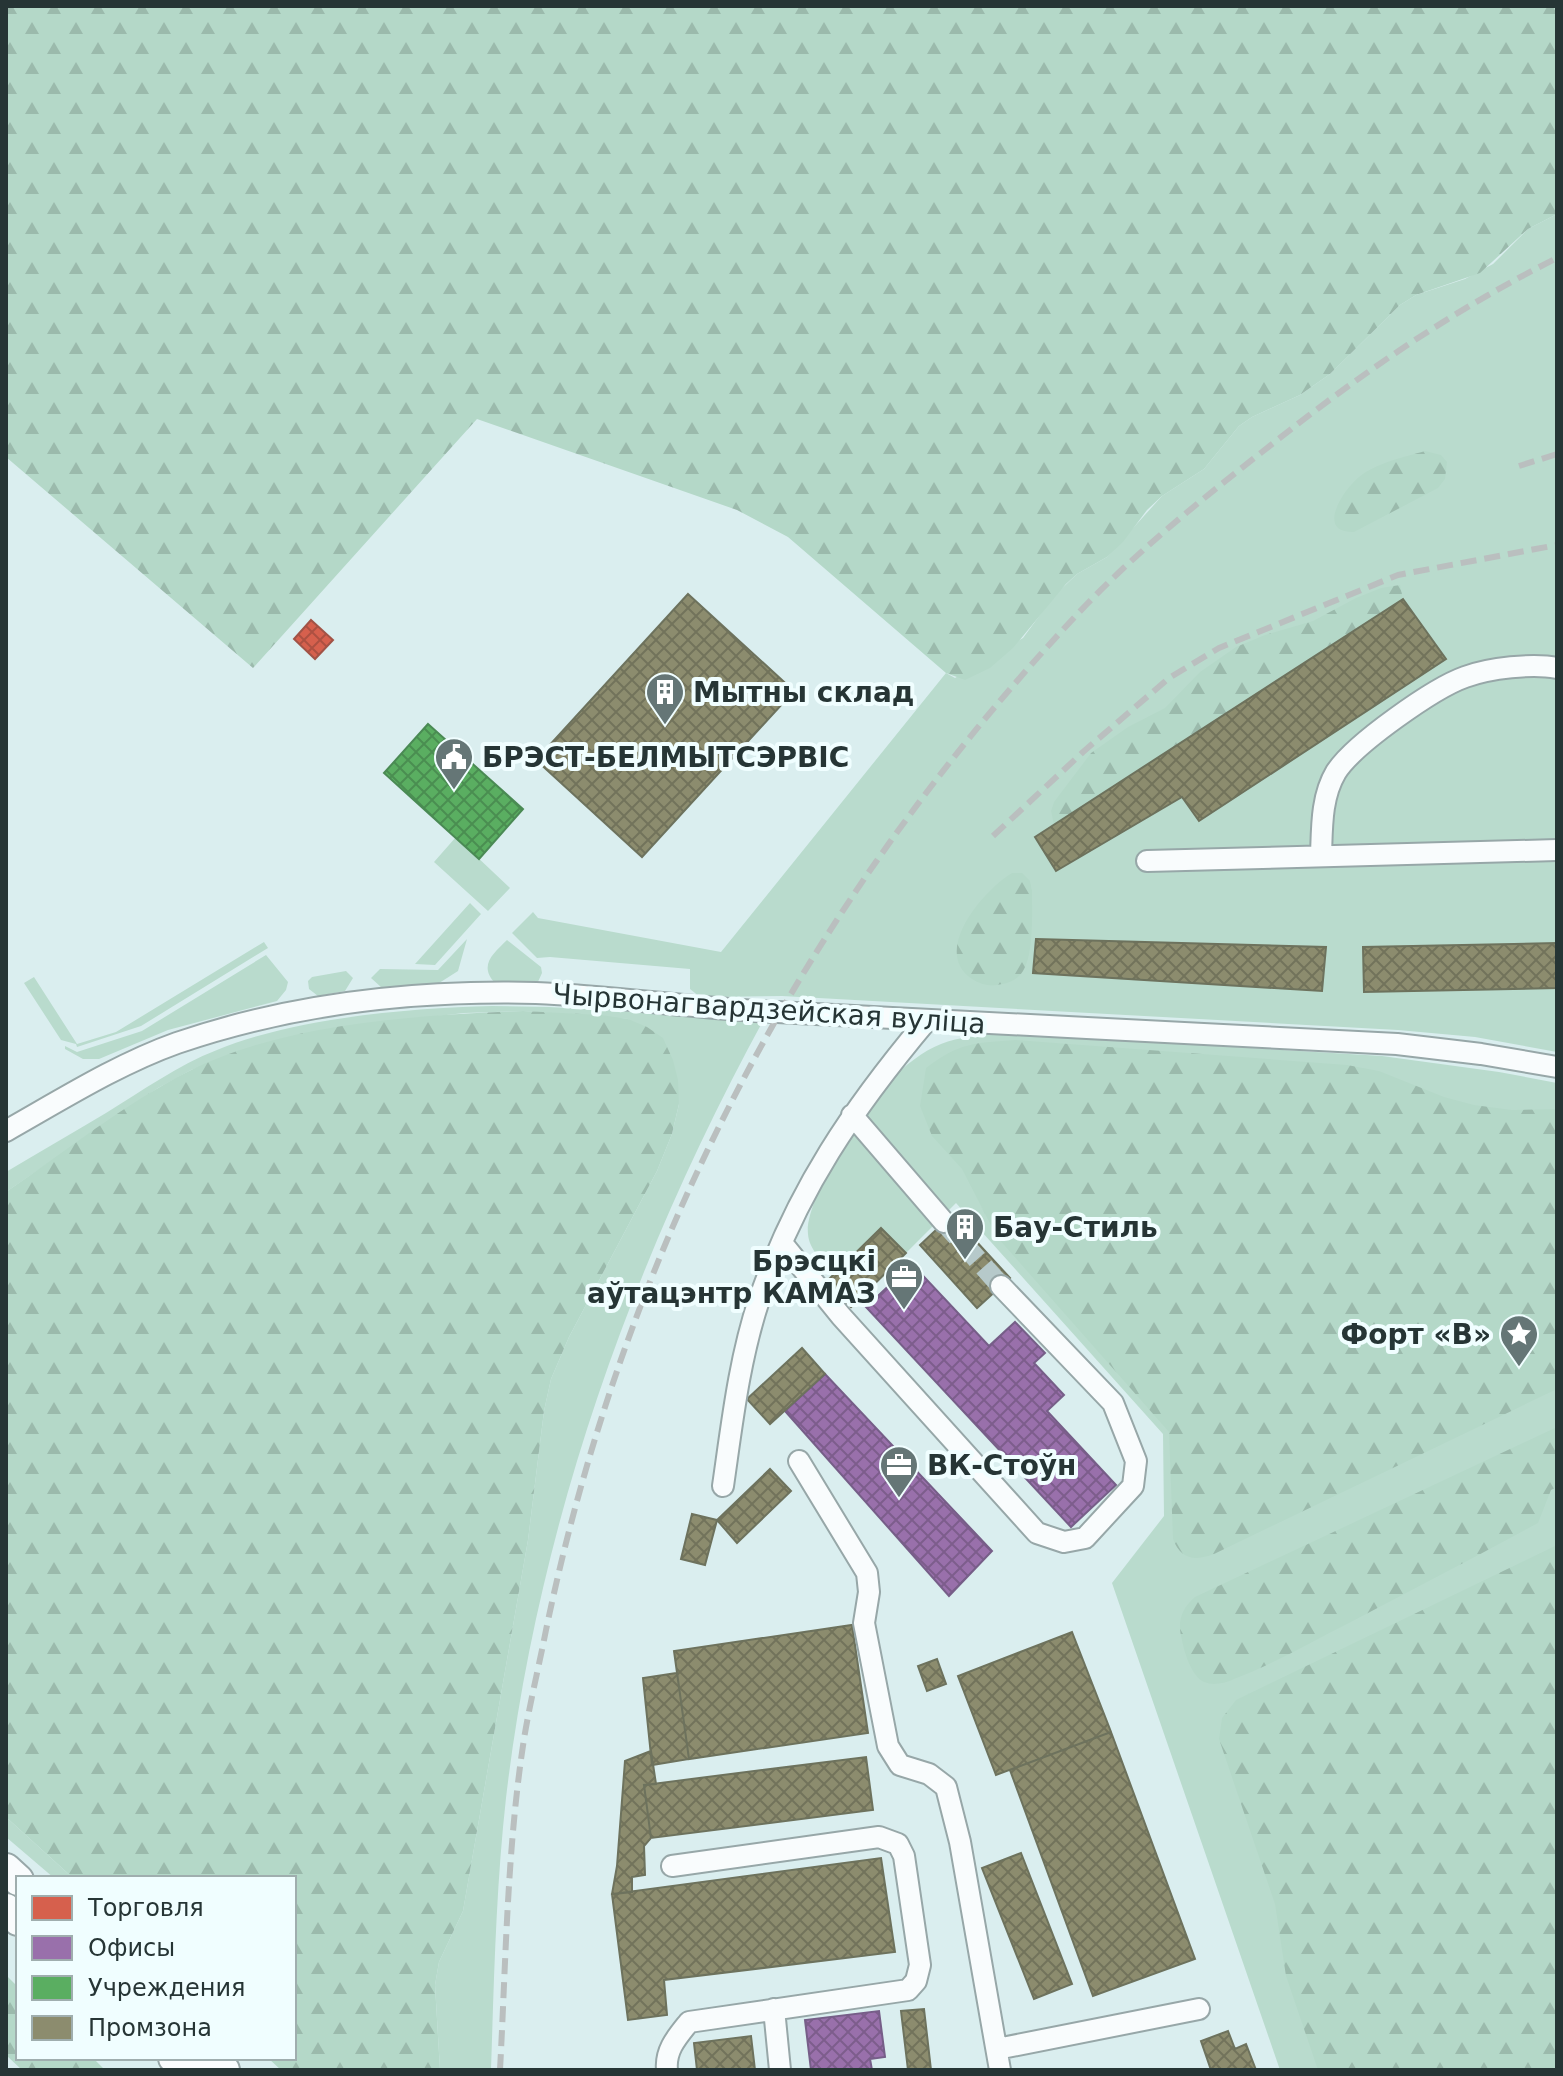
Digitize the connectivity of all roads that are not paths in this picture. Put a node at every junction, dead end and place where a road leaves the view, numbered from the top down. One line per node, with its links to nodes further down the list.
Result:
1 (1557, 668): 3 (street)
2 (1557, 850): 3 (street)
3 (1321, 856): 4 (street)
4 (1147, 861)
5 (927, 1020): 6 (street, Чырвонагвардзейская вуліца); 7 (street); 8 (street, Чырвонагвардзейская вуліца)
6 (1557, 1067)
7 (852, 1115): 9 (street); 10 (street)
8 (6, 1131)
9 (944, 1222)
10 (782, 1243): 11 (street); 13 (street)
11 (1001, 1286)
12 (799, 1461): 17 (street)
13 (723, 1486)
14 (672, 1866): 15 (street)
15 (774, 2009): 18 (street); 19 (street)
16 (1199, 2009): 17 (street)
17 (999, 2060)
18 (667, 2070)
19 (780, 2070)

